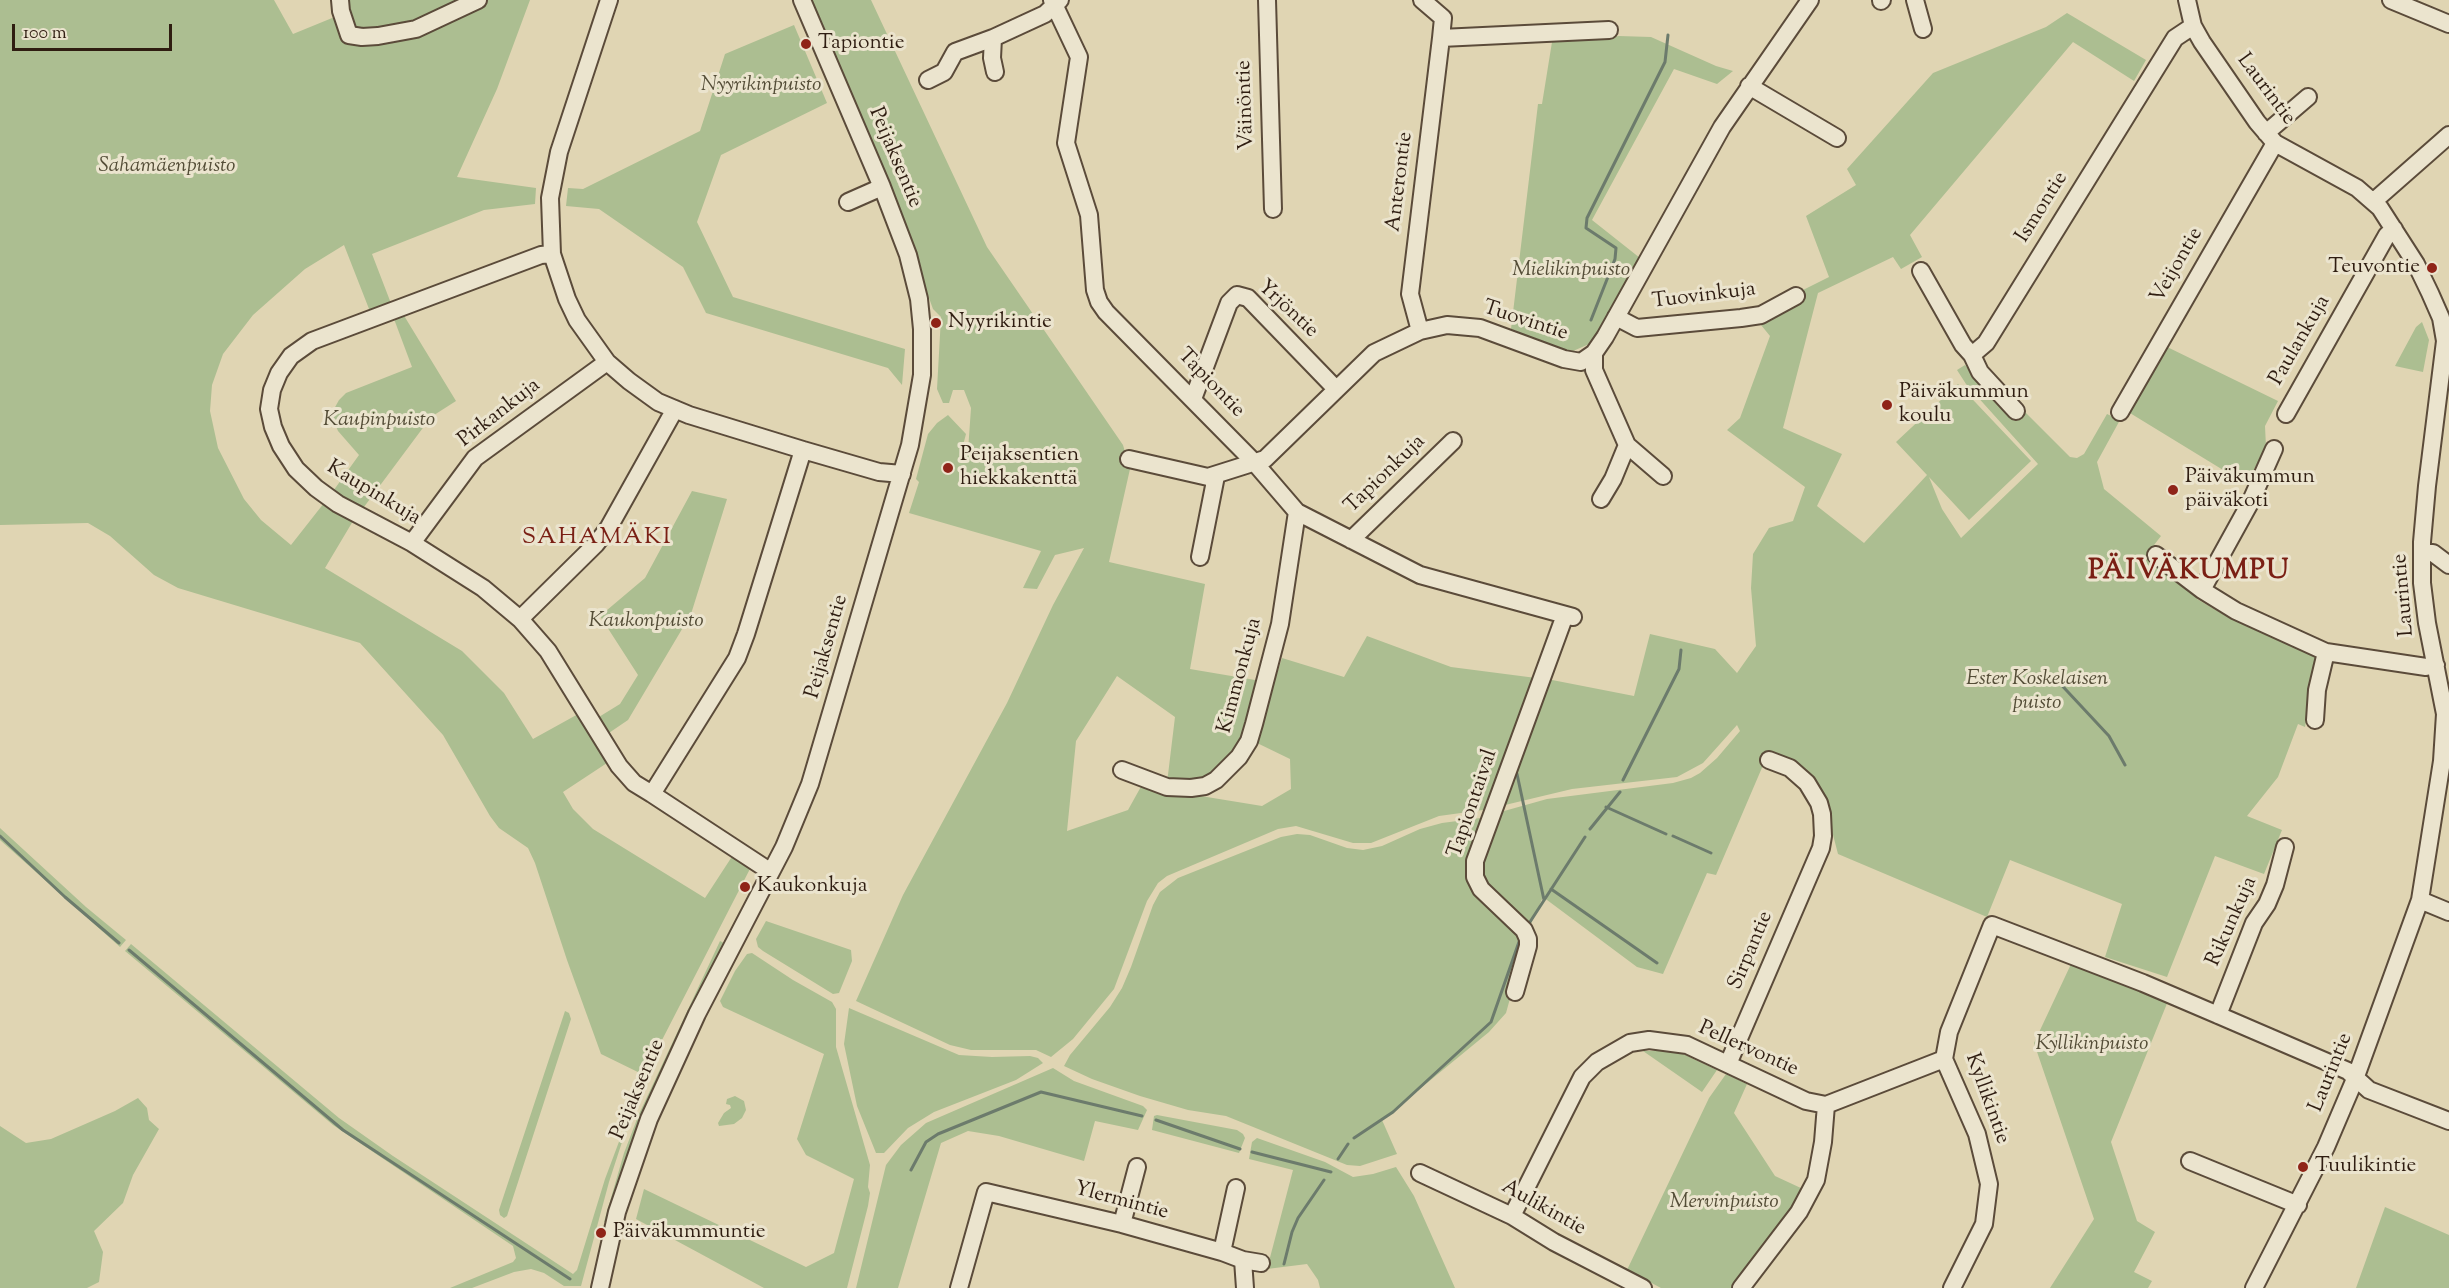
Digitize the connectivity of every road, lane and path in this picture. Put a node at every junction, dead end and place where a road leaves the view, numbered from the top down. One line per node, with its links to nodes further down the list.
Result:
1 (340, 0): 2 (street)
2 (478, 0)
3 (609, 0): 30 (street)
4 (802, 0): 25 (street, Peijaksentie)
5 (1267, 0): 28 (street, Väinöntie)
6 (1422, 0): 17 (street, Anterontie)
7 (1810, 0): 20 (street, Tuovintie)
8 (1915, 0): 14 (street)
9 (2187, 0): 13 (street, Laurintie)
10 (2391, 0): 12 (street)
11 (1055, 1): 16 (street); 40 (street, Tapiontie)
12 (2449, 24)
13 (2193, 26): 24 (street, Laurintie); 36 (street, Ismontie)
14 (1923, 29)
15 (1609, 30): 17 (street)
16 (993, 38): 18 (street); 19 (street)
17 (1441, 38): 34 (street, Anterontie)
18 (995, 72)
19 (928, 80)
20 (1749, 86): 23 (street); 33 (street, Tuovintie)
21 (2308, 97): 24 (street, Veijontie)
22 (2449, 135): 26 (street)
23 (1837, 138)
24 (2270, 138): 26 (street, Laurintie); 43 (street, Veijontie)
25 (882, 187): 27 (street); 51 (street, Peijaksentie)
26 (2374, 201): 29 (street, Laurintie)
27 (848, 202)
28 (1273, 209)
29 (2394, 229): 37 (street, Laurintie); 44 (street, Paulankuja)
30 (552, 254): 38 (street); 57 (street, Kaupinkuja)
31 (1921, 271): 36 (street)
32 (1796, 296): 33 (street, Tuovinkuja)
33 (1616, 317): 35 (street, Tuovintie)
34 (1419, 331): 35 (street, Tuovintie); 39 (street, Tuovintie)
35 (1594, 353): 46 (street)
36 (1972, 355): 42 (street)
37 (2447, 356): 58 (street, Laurintie)
38 (607, 362): 41 (street); 57 (street, Pirkankuja)
39 (1336, 389): 40 (street, Yrjöntie); 50 (street, Tuovintie)
40 (1193, 399): 50 (street, Tapiontie)
41 (675, 409): 48 (street); 64 (street)
42 (2016, 411)
43 (2120, 412)
44 (2286, 414)
45 (1453, 441): 56 (street, Tapionkuja)
46 (1628, 445): 53 (street); 54 (street)
47 (2274, 449): 62 (street)
48 (802, 450): 51 (street); 70 (street)
49 (1128, 459): 52 (street)
50 (1254, 462): 52 (street, Tuovintie); 55 (street, Tapiontie)
51 (902, 474): 72 (street, Peijaksentie)
52 (1215, 476): 60 (street)
53 (1663, 476)
54 (1601, 499)
55 (1297, 512): 56 (street, Tapiontie); 69 (street, Kimmonkuja)
56 (1351, 540): 63 (street, Tapiontie)
57 (412, 543): 64 (street, Kaupinkuja)
58 (2423, 553): 61 (street); 66 (street, Laurintie)
59 (2156, 555): 62 (street)
60 (1200, 557)
61 (2449, 565)
62 (2202, 590): 65 (street)
63 (1569, 616): 75 (street, Tapiontaival)
64 (520, 619): 70 (street, Kaupinkuja)
65 (2326, 652): 66 (street); 67 (street)
66 (2436, 664): 73 (street, Laurintie)
67 (2315, 720)
68 (1769, 760): 78 (street, Sirpantie)
69 (1122, 770)
70 (652, 795): 72 (street)
71 (2285, 847): 76 (street, Rikunkuja)
72 (771, 872): 92 (street, Peijaksentie)
73 (2420, 900): 74 (street); 79 (street, Laurintie)
74 (2449, 912)
75 (1515, 992)
76 (2218, 1015): 77 (street, Kyllikintie); 79 (street)
77 (1944, 1059): 80 (street); 97 (street, Kyllikintie)
78 (1728, 1064): 80 (street, Pellervontie); 87 (street, Pellervontie)
79 (2355, 1079): 81 (street); 86 (street, Laurintie)
80 (1826, 1106): 96 (street)
81 (2449, 1121)
82 (2190, 1161): 86 (street)
83 (1137, 1167): 88 (street)
84 (1420, 1173): 87 (street, Aulikintie)
85 (1236, 1188): 89 (street)
86 (2298, 1205): 98 (street, Laurintie)
87 (1512, 1216): 95 (street, Aulikintie)
88 (1122, 1224): 89 (street, Ylermintie); 93 (street, Ylermintie)
89 (1222, 1252): 90 (street, Ylermintie)
90 (1243, 1260): 91 (street, Ylermintie); 94 (street)
91 (1261, 1263)
92 (600, 1288)
93 (959, 1288)
94 (1245, 1288)
95 (1643, 1288)
96 (1741, 1288)
97 (1952, 1288)
98 (2254, 1288)

